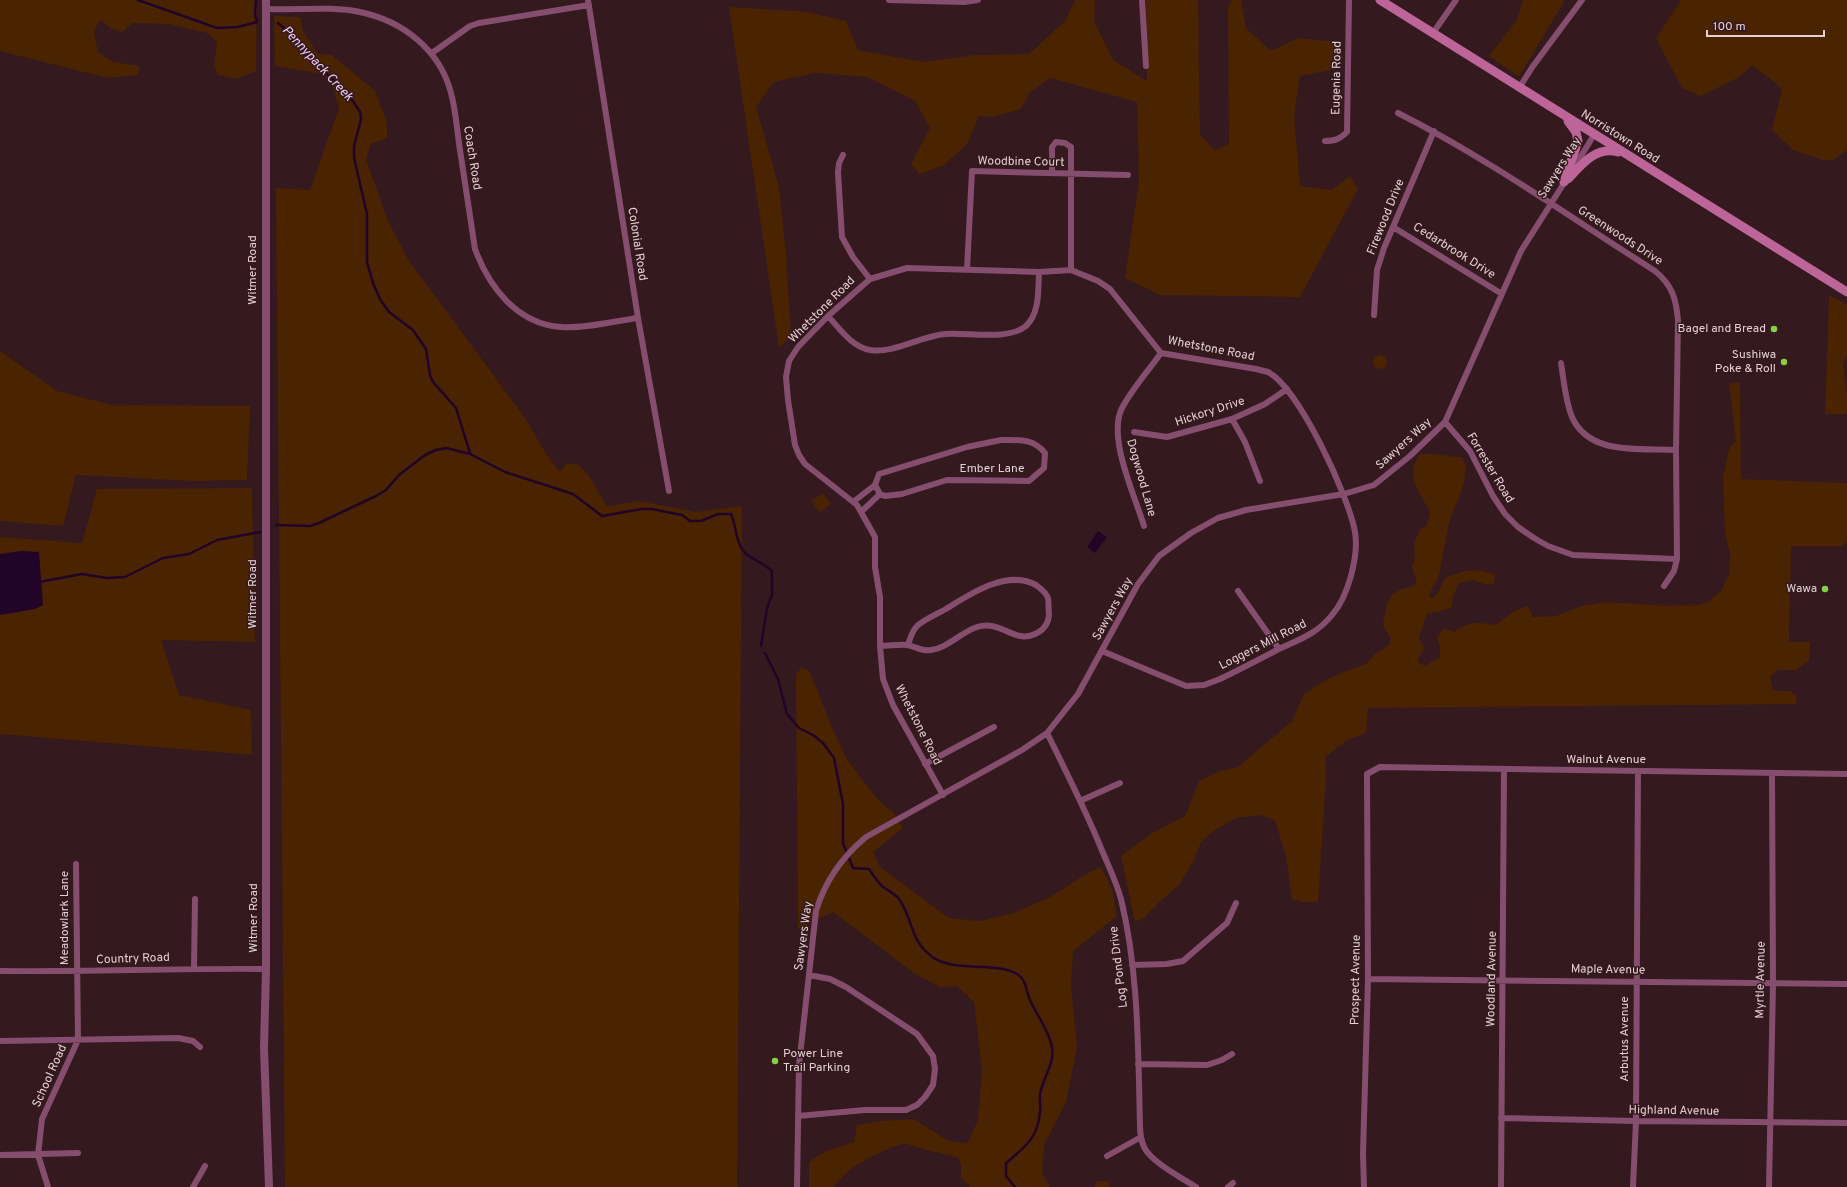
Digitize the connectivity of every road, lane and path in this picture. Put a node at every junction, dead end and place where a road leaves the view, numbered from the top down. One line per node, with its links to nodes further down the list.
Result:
1 (266, 0): 10 (street, Witmer Road)
2 (889, 0): 3 (street)
3 (978, 0)
4 (1142, 0): 13 (street)
5 (1349, 0): 19 (street, Eugenia Road)
6 (1380, 0): 11 (main road, Norristown Road)
7 (1456, 0): 11 (street)
8 (1582, 0): 14 (street)
9 (588, 2): 12 (street); 36 (street, Colonial Road)
10 (266, 9): 12 (street, Coach Road); 75 (street, Witmer Road)
11 (1433, 33): 14 (main road, Norristown Road)
12 (432, 53): 36 (street, Coach Road)
13 (1146, 66)
14 (1519, 88): 16 (main road, Norristown Road)
15 (1398, 113): 17 (street, Greenwoods Drive)
16 (1560, 113): 18 (main road, Norristown Road); 25 (main road)
17 (1434, 131): 26 (street, Greenwoods Drive); 27 (street, Firewood Drive)
18 (1594, 135): 20 (main road, Norristown Road); 25 (street, Sawyers Way)
19 (1325, 141)
20 (1626, 154): 25 (main road); 32 (main road, Norristown Road)
21 (843, 155): 31 (street)
22 (1052, 173): 23 (street, Woodbine Court); 23 (street, Woodbine Court); 28 (street, Woodbine Court)
23 (1072, 174): 24 (street, Woodbine Court); 29 (street, Woodbine Court)
24 (1128, 175)
25 (1564, 182): 26 (street, Sawyers Way)
26 (1551, 204): 33 (street, Sawyers Way); 43 (street, Greenwoods Drive)
27 (1393, 227): 33 (street, Cedarbrook Drive); 34 (street, Firewood Drive)
28 (967, 270): 30 (street, Whetstone Road); 31 (street, Whetstone Road)
29 (1071, 270): 30 (street, Whetstone Road); 37 (street, Whetstone Road)
30 (1039, 272): 35 (street)
31 (870, 278): 35 (street, Whetstone Road)
32 (1847, 292)
33 (1502, 294): 41 (street, Sawyers Way)
34 (1374, 315)
35 (828, 316): 49 (street, Whetstone Road)
36 (638, 318): 46 (street, Colonial Road)
37 (1161, 353): 39 (street, Whetstone Road); 51 (street, Dogwood Lane)
38 (1561, 363): 43 (street)
39 (1287, 390): 40 (street, Hickory Drive); 48 (street, Whetstone Road)
40 (1232, 419): 42 (street, Hickory Drive); 44 (street)
41 (1445, 422): 48 (street, Sawyers Way); 52 (street, Forrester Road)
42 (1134, 432)
43 (1676, 450): 52 (street, Greenwoods Drive)
44 (1260, 481)
45 (875, 485): 47 (street); 47 (street, Ember Lane); 49 (street, Ember Lane)
46 (670, 491)
47 (880, 494): 50 (street)
48 (1344, 494): 57 (street, Loggers Mill Road); 58 (street, Sawyers Way)
49 (853, 502): 50 (street, Whetstone Road)
50 (861, 512): 56 (street, Whetstone Road)
51 (1144, 526)
52 (1677, 559): 53 (street, Greenwoods Drive)
53 (1664, 586)
54 (1238, 591): 57 (street)
55 (908, 645): 55 (street); 56 (street)
56 (880, 646): 61 (street, Whetstone Road)
57 (1279, 649): 58 (street, Loggers Mill Road)
58 (1102, 651): 60 (street, Sawyers Way)
59 (994, 726): 61 (street)
60 (1047, 733): 68 (street, Sawyers Way); 69 (street, Log Pond Drive)
61 (925, 764): 68 (street, Whetstone Road)
62 (1504, 770): 63 (street, Walnut Avenue); 64 (street, Walnut Avenue); 80 (street, Woodland Avenue)
63 (1638, 771): 65 (street, Walnut Avenue); 81 (street, Arbutus Avenue)
64 (1367, 774): 79 (street, Prospect Avenue)
65 (1772, 774): 66 (street, Walnut Avenue); 82 (street, Myrtle Avenue)
66 (1847, 774)
67 (1120, 783): 69 (street)
68 (943, 794): 78 (street, Sawyers Way)
69 (1080, 801): 73 (street, Log Pond Drive)
70 (76, 864): 77 (street, Meadowlark Lane)
71 (195, 899): 74 (street)
72 (1236, 903): 73 (street)
73 (1132, 965): 88 (street, Log Pond Drive)
74 (194, 968): 75 (street, Country Road); 77 (street, Country Road)
75 (266, 969): 103 (street, Witmer Road)
76 (0, 971): 77 (street, Country Road)
77 (76, 972): 84 (street, School Road)
78 (809, 975): 89 (street, Sawyers Way); 89 (street)
79 (1368, 979): 80 (street, Maple Avenue); 107 (street, Prospect Avenue)
80 (1503, 979): 81 (street, Maple Avenue); 90 (street, Woodland Avenue)
81 (1637, 982): 82 (street, Maple Avenue); 91 (street, Arbutus Avenue)
82 (1773, 984): 83 (street, Maple Avenue); 92 (street, Myrtle Avenue)
83 (1847, 984)
84 (78, 1040): 85 (street); 86 (street); 96 (street, School Road)
85 (0, 1041)
86 (200, 1047)
87 (1232, 1054): 88 (street)
88 (1138, 1064): 94 (street, Log Pond Drive)
89 (798, 1116): 104 (street, Sawyers Way)
90 (1501, 1118): 91 (street, Highland Avenue); 108 (street, Woodland Avenue)
91 (1636, 1121): 92 (street, Highland Avenue); 109 (street, Arbutus Avenue)
92 (1770, 1123): 93 (street, Highland Avenue); 110 (street, Myrtle Avenue)
93 (1847, 1123)
94 (1141, 1137): 98 (street); 105 (street, Log Pond Drive)
95 (78, 1153): 96 (street)
96 (38, 1154): 97 (street); 101 (street, School Road)
97 (0, 1155)
98 (1106, 1156)
99 (205, 1166): 102 (street)
100 (1234, 1183): 106 (street)
101 (48, 1187)
102 (193, 1187)
103 (269, 1187)
104 (797, 1187)
105 (1196, 1187)
106 (1228, 1187)
107 (1364, 1187)
108 (1501, 1187)
109 (1633, 1187)
110 (1769, 1187)

